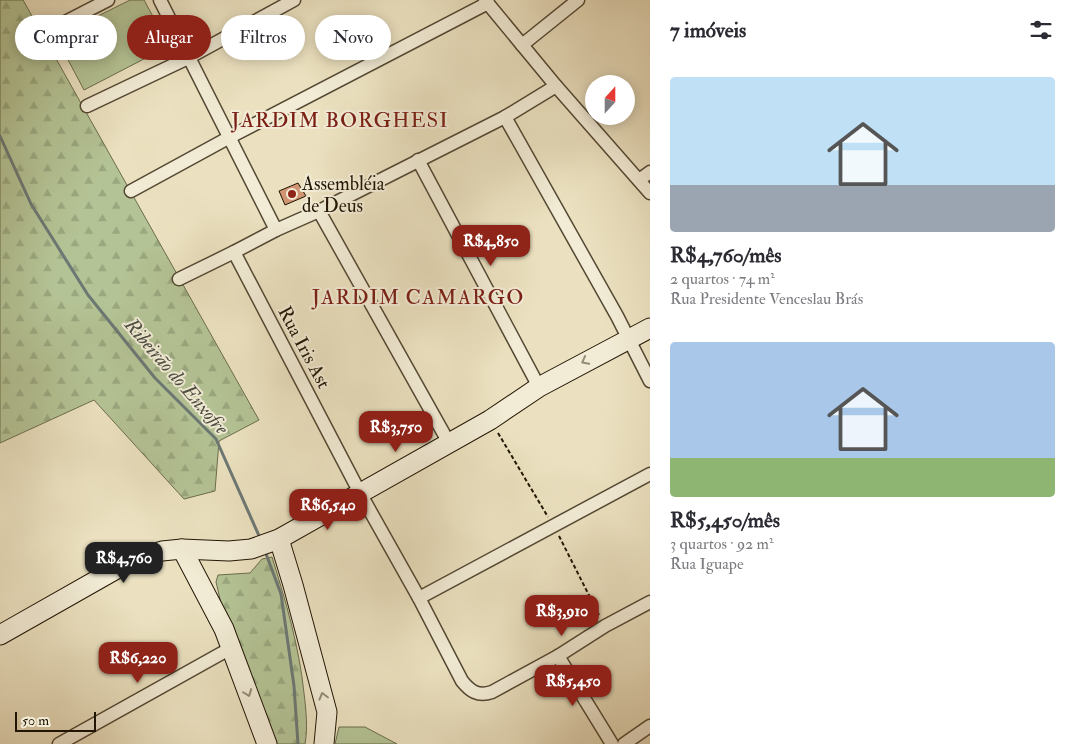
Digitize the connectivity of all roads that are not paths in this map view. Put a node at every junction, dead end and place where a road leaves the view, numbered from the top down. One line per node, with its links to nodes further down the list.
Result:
1 (108, 0): 6 (street)
2 (160, 0): 7 (street)
3 (294, 0): 8 (street)
4 (578, 0): 9 (street)
5 (486, 2): 9 (street); 15 (street)
6 (79, 15)
7 (167, 15)
8 (211, 45)
9 (522, 46): 12 (street)
10 (184, 60): 13 (street)
11 (189, 60): 15 (street)
12 (556, 86): 14 (street); 18 (street)
13 (87, 106)
14 (505, 117): 16 (street); 26 (street)
15 (230, 137): 19 (street); 22 (street)
16 (418, 160): 21 (street); 28 (street)
17 (650, 172): 18 (street)
18 (639, 180): 20 (street)
19 (131, 191)
20 (650, 193)
21 (319, 211): 22 (street); 29 (street)
22 (276, 230): 23 (street)
23 (234, 252): 24 (street); 31 (street, Rua Iris Ast)
24 (179, 279)
25 (650, 328): 26 (street)
26 (628, 338): 27 (street); 28 (street, one-way to 28)
27 (650, 380)
28 (539, 386): 29 (street)
29 (449, 442): 31 (street)
30 (650, 474): 34 (street)
31 (360, 493): 32 (street); 34 (street, Rua Iris Ast)
32 (266, 544): 33 (street); 42 (street, one-way to 32)
33 (182, 549): 36 (street); 37 (street)
34 (419, 598): 38 (street, Rua Iris Ast)
35 (650, 602): 38 (street)
36 (0, 635)
37 (231, 648): 40 (street); 41 (street, one-way to 41)
38 (558, 656): 43 (street)
39 (650, 726): 44 (street)
40 (59, 744)
41 (267, 744)
42 (324, 744)
43 (612, 744)
44 (624, 744)

